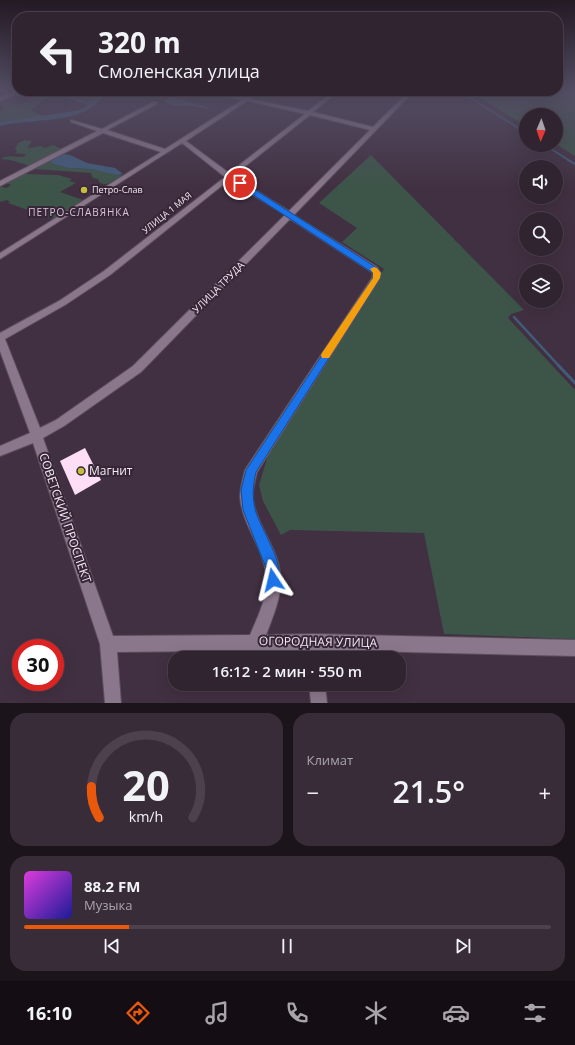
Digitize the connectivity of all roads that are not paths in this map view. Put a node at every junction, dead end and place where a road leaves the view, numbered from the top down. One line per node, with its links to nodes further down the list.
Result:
1 (79, 123): 8 (street)
2 (116, 123): 8 (street)
3 (209, 123): 9 (street)
4 (297, 123): 11 (street, УЛИЦА 1 МАЯ)
5 (349, 123): 7 (street)
6 (379, 123): 7 (street, УЛИЦА ТРУДА)
7 (373, 129): 13 (street, УЛИЦА ТРУДА)
8 (102, 130): 10 (street); 12 (street)
9 (182, 140): 10 (street); 11 (street)
10 (165, 151): 14 (street)
11 (228, 176): 13 (street); 15 (street, УЛИЦА 1 МАЯ)
12 (0, 184)
13 (290, 215): 17 (street, УЛИЦА ТРУДА); 19 (street)
14 (0, 257)
15 (0, 337): 16 (street, СОВЕТСКИЙ ПРОСПЕКТ)
16 (3, 352): 17 (street, СОВЕТСКИЙ ПРОСПЕКТ)
17 (36, 436): 18 (street, УЛИЦА ТРУДА); 21 (street, СОВЕТСКИЙ ПРОСПЕКТ)
18 (0, 451)
19 (255, 641): 20 (street, ОГОРОДНАЯ УЛИЦА); 21 (street, ОГОРОДНАЯ УЛИЦА)
20 (313, 642): 22 (street, ОГОРОДНАЯ УЛИЦА); 23 (street)
21 (108, 644): 25 (street, СОВЕТСКИЙ ПРОСПЕКТ)
22 (575, 648)
23 (314, 651)
24 (318, 691): 26 (street)
25 (113, 703)
26 (319, 703)

